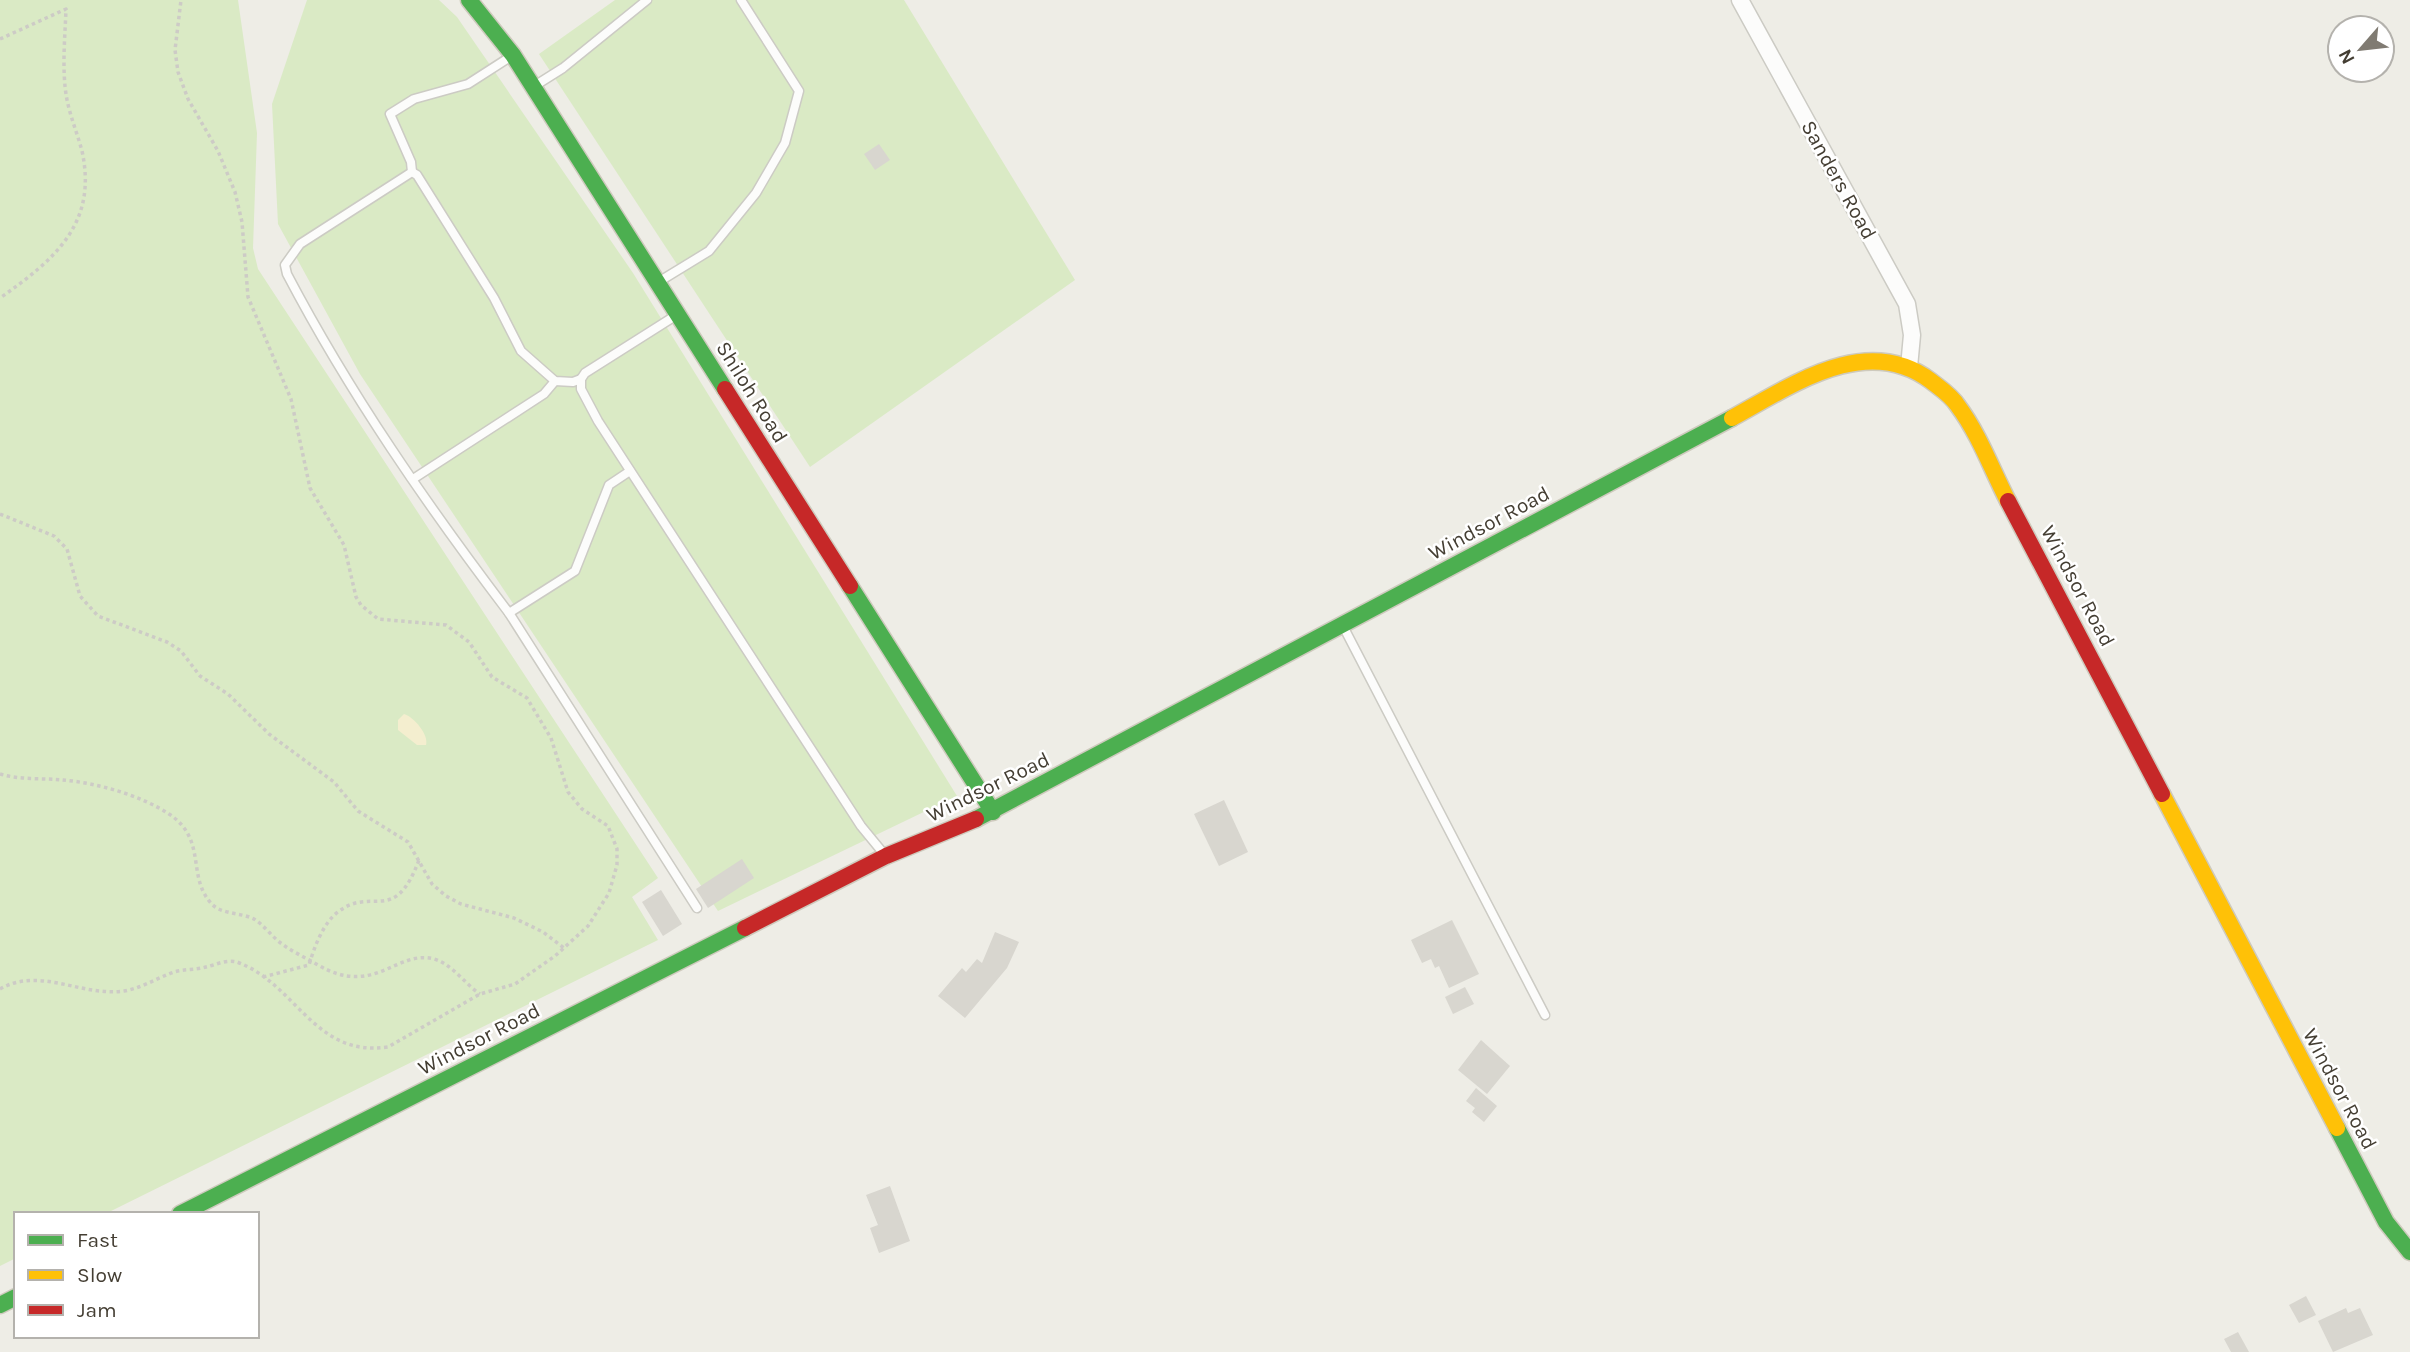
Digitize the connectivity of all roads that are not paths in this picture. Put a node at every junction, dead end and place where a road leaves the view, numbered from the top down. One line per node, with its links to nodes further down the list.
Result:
1 (469, 0): 5 (main road, Shiloh Road)
2 (647, 0): 6 (lane)
3 (741, 0): 8 (lane)
4 (1741, 0): 10 (street, Sanders Road)
5 (513, 55): 6 (main road, Shiloh Road); 7 (lane)
6 (533, 87): 8 (main road, Shiloh Road)
7 (412, 172): 12 (lane); 14 (lane)
8 (658, 283): 9 (main road, Shiloh Road)
9 (678, 314): 11 (lane); 17 (main road, Shiloh Road)
10 (1909, 367): 16 (main road, Windsor Road); 22 (main road, Windsor Road)
11 (581, 379): 12 (lane); 13 (lane)
12 (555, 381): 14 (lane)
13 (630, 471): 15 (lane); 18 (lane)
14 (413, 480): 15 (lane)
15 (509, 613): 19 (lane)
16 (1343, 625): 17 (main road, Windsor Road); 20 (lane)
17 (993, 812): 18 (main road, Windsor Road)
18 (886, 856): 21 (main road, Windsor Road)
19 (697, 908)
20 (1545, 1014)
21 (184, 1212)
22 (2410, 1252)

